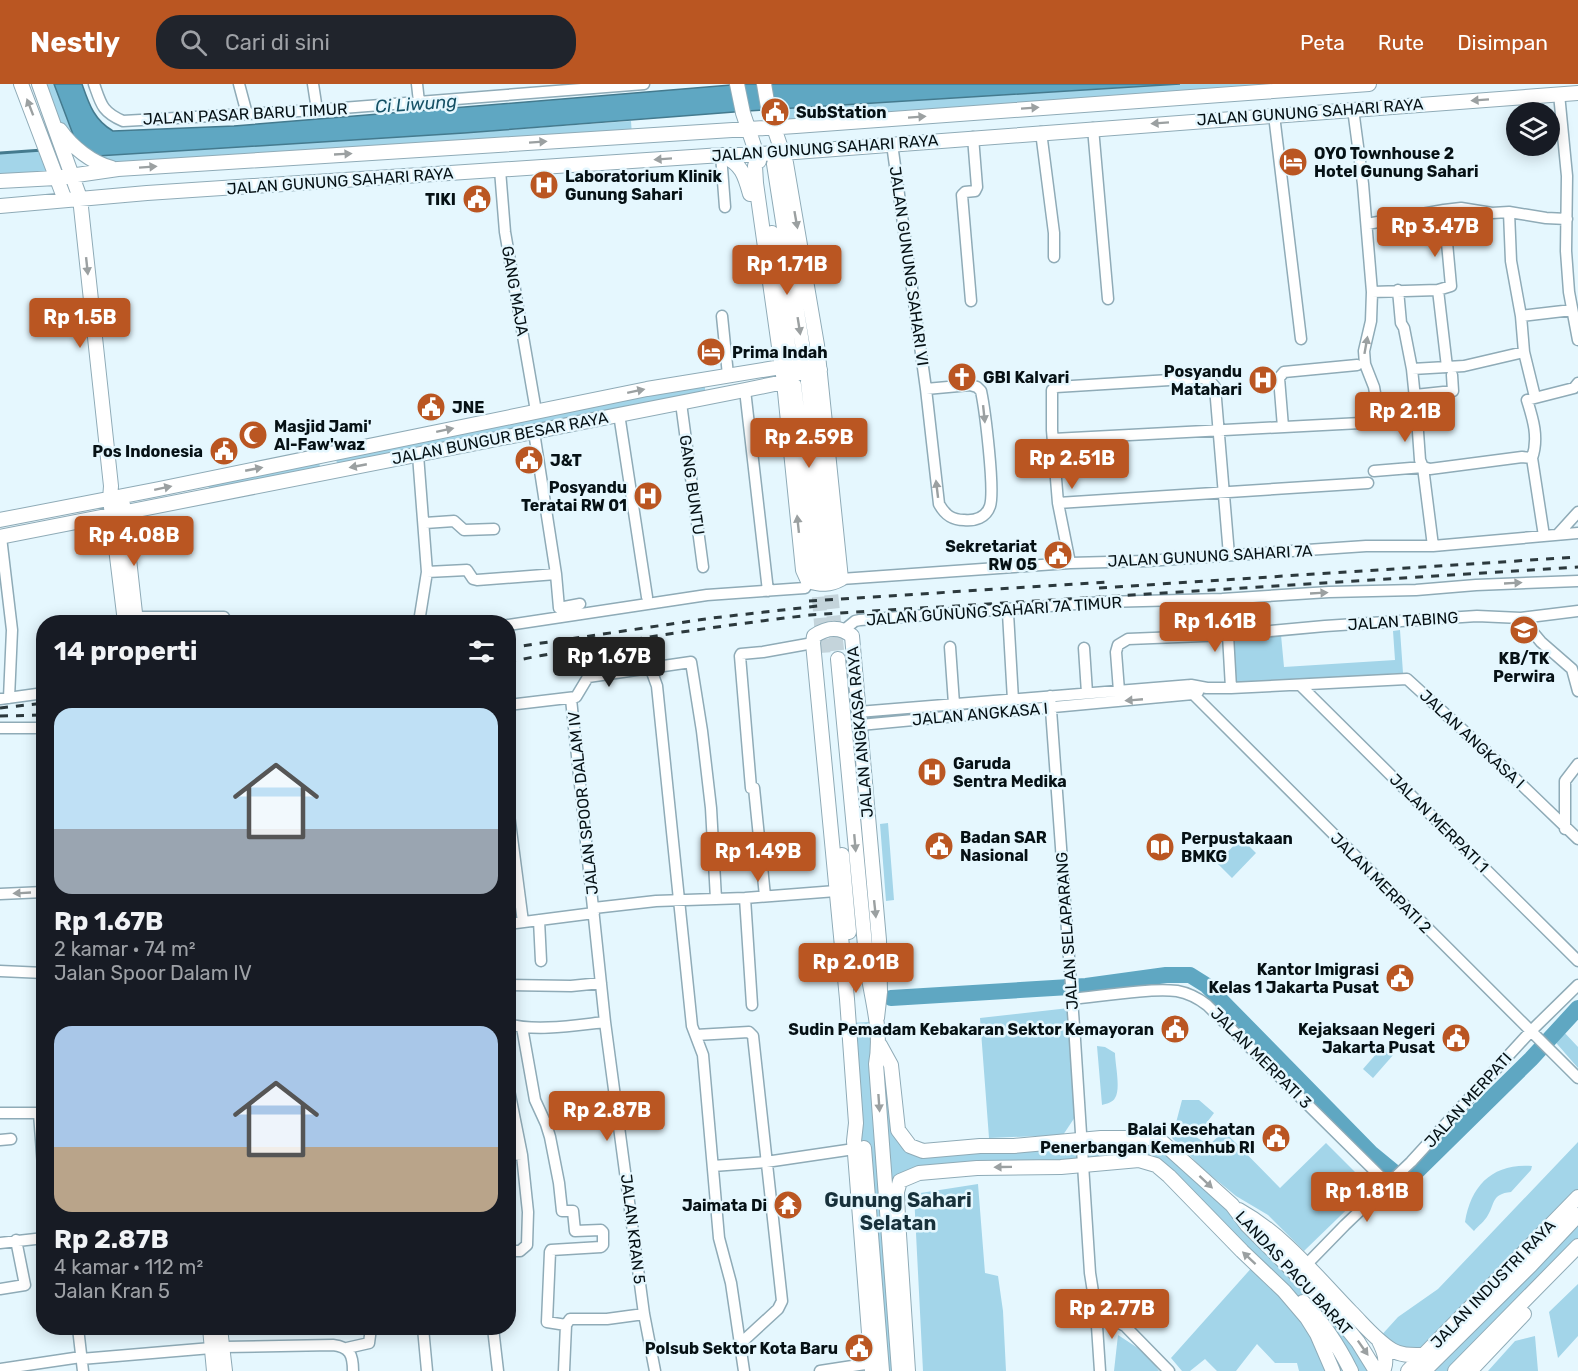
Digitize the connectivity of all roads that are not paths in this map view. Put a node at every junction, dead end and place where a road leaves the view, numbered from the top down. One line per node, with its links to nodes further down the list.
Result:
1 (21, 84): 35 (main road, one-way to 1)
2 (39, 84): 21 (main road)
3 (94, 84): 19 (street, JALAN PASAR BARU TIMUR)
4 (239, 84): 19 (street)
5 (313, 84): 17 (street)
6 (417, 84): 15 (street)
7 (644, 84): 11 (street, JALAN PASAR BARU TIMUR)
8 (737, 84): 24 (main road)
9 (764, 84): 22 (main road)
10 (1369, 84): 18 (main road, JALAN GUNUNG SAHARI RAYA, one-way to 10)
11 (625, 85): 12 (street, JALAN PASAR BARU TIMUR)
12 (520, 89): 15 (street, JALAN PASAR BARU TIMUR)
13 (1578, 93): 14 (main road, JALAN GUNUNG SAHARI RAYA)
14 (1559, 94): 16 (main road, JALAN GUNUNG SAHARI RAYA, one-way to 16); 34 (street)
15 (419, 102): 17 (street, JALAN PASAR BARU TIMUR)
16 (1353, 109): 20 (main road, JALAN GUNUNG SAHARI RAYA); 43 (street)
17 (317, 110): 19 (street, JALAN PASAR BARU TIMUR)
18 (972, 113): 22 (main road, JALAN GUNUNG SAHARI RAYA, one-way to 18); 26 (main road)
19 (247, 114)
20 (1274, 115): 23 (main road, JALAN GUNUNG SAHARI RAYA, one-way to 23); 56 (street)
21 (55, 125): 31 (main road); 33 (main road)
22 (774, 127): 24 (main road, JALAN GUNUNG SAHARI RAYA); 28 (main road)
23 (1093, 128): 25 (main road, JALAN GUNUNG SAHARI RAYA); 51 (street)
24 (748, 129): 30 (main road); 31 (main road, JALAN GUNUNG SAHARI RAYA, one-way to 24)
25 (1041, 132): 26 (main road, JALAN GUNUNG SAHARI RAYA); 47 (street)
26 (973, 137): 27 (main road, JALAN GUNUNG SAHARI RAYA); 52 (street)
27 (892, 144): 28 (main road, JALAN GUNUNG SAHARI RAYA); 68 (street, JALAN GUNUNG SAHARI VI)
28 (782, 153): 30 (main road, JALAN GUNUNG SAHARI RAYA); 59 (main road, one-way to 59); 60 (main road, one-way to 60)
29 (721, 155): 30 (main road, JALAN GUNUNG SAHARI RAYA); 32 (main road, JALAN GUNUNG SAHARI RAYA, one-way to 32); 40 (street); 46 (main road)
30 (757, 156): 46 (main road); 59 (main road)
31 (118, 169): 33 (main road, JALAN GUNUNG SAHARI RAYA)
32 (500, 170): 37 (main road, JALAN GUNUNG SAHARI RAYA); 74 (street, GANG MAJA)
33 (72, 175): 35 (main road, JALAN GUNUNG SAHARI RAYA); 37 (main road)
34 (1573, 175): 44 (street)
35 (56, 178): 36 (main road, JALAN GUNUNG SAHARI RAYA); 38 (main road)
36 (0, 182)
37 (80, 198): 38 (main road, JALAN GUNUNG SAHARI RAYA); 89 (main road, one-way to 89)
38 (65, 200): 39 (main road, JALAN GUNUNG SAHARI RAYA)
39 (0, 206)
40 (725, 207)
41 (1444, 210): 42 (street); 43 (street); 49 (street)
42 (1509, 212): 44 (street); 55 (street)
43 (1367, 224): 50 (street)
44 (1566, 224): 45 (street); 53 (street)
45 (1578, 227)
46 (762, 230): 59 (main road)
47 (1054, 257)
48 (1398, 290): 49 (street); 50 (street); 62 (street)
49 (1438, 290): 63 (street)
50 (1372, 292): 77 (street, one-way to 50)
51 (1108, 299)
52 (971, 301)
53 (1572, 310): 55 (street); 57 (street)
54 (722, 316): 64 (street)
55 (1521, 316): 58 (street)
56 (1301, 339)
57 (1578, 340)
58 (1524, 352): 63 (street); 72 (street)
59 (792, 360): 60 (main road, JALAN BUNGUR BESAR RAYA); 64 (main road, JALAN BUNGUR BESAR RAYA); 66 (main road)
60 (819, 365): 66 (main road, JALAN BUNGUR BESAR RAYA); 109 (main road)
61 (1358, 365): 78 (street)
62 (1412, 369): 63 (street); 70 (street)
63 (1450, 371): 70 (street)
64 (728, 375): 65 (main road, JALAN BUNGUR BESAR RAYA)
65 (710, 378): 71 (main road); 74 (main road, JALAN BUNGUR BESAR RAYA, one-way to 65)
66 (795, 383): 69 (main road, JALAN BUNGUR BESAR RAYA); 109 (main road)
67 (1578, 383): 72 (street)
68 (926, 389): 68 (street, JALAN GUNUNG SAHARI VI, one-way to 68)
69 (745, 390): 71 (main road, JALAN BUNGUR BESAR RAYA); 111 (street)
70 (1415, 395): 76 (street)
71 (713, 396): 73 (main road, JALAN BUNGUR BESAR RAYA)
72 (1535, 397): 83 (street)
73 (681, 402): 75 (main road, JALAN BUNGUR BESAR RAYA); 106 (street, GANG BUNTU)
74 (536, 411): 86 (main road, JALAN BUNGUR BESAR RAYA, one-way to 74)
75 (619, 414): 80 (main road, JALAN BUNGUR BESAR RAYA); 112 (street)
76 (1417, 418): 77 (street); 84 (street)
77 (1380, 422): 78 (street)
78 (1283, 427): 79 (street)
79 (1218, 430): 81 (street); 81 (street); 88 (street)
80 (534, 432): 82 (main road, JALAN BUNGUR BESAR RAYA); 108 (street)
81 (1053, 439): 91 (street)
82 (418, 455): 90 (main road, JALAN BUNGUR BESAR RAYA, one-way to 90); 96 (street)
83 (1532, 458): 84 (street); 101 (street)
84 (1423, 467): 85 (street); 103 (street)
85 (1374, 471)
86 (196, 481): 89 (main road, JALAN BUNGUR BESAR RAYA, one-way to 86); 90 (main road)
87 (1368, 483): 88 (street)
88 (1224, 493): 91 (street); 104 (street)
89 (114, 494): 93 (main road); 94 (main road, JALAN BUNGUR BESAR RAYA)
90 (201, 497): 93 (main road, JALAN BUNGUR BESAR RAYA)
91 (1058, 503): 105 (street)
92 (1578, 512): 100 (street)
93 (118, 513): 98 (main road, JALAN BUNGUR BESAR RAYA); 116 (main road)
94 (23, 515): 95 (main road, JALAN BUNGUR BESAR RAYA); 98 (main road)
95 (0, 520)
96 (425, 524): 97 (street); 107 (street)
97 (494, 529)
98 (24, 531): 102 (main road, JALAN BUNGUR BESAR RAYA)
99 (1578, 533): 100 (street, JALAN GUNUNG SAHARI 7A)
100 (1558, 534): 101 (street, JALAN GUNUNG SAHARI 7A)
101 (1545, 536): 103 (street, JALAN GUNUNG SAHARI 7A)
102 (1, 537): 135 (street)
103 (1433, 546): 104 (street, JALAN GUNUNG SAHARI 7A)
104 (1229, 555): 105 (street, JALAN GUNUNG SAHARI 7A)
105 (1070, 563): 109 (street, JALAN GUNUNG SAHARI 7A)
106 (704, 567)
107 (427, 572): 108 (street); 117 (street)
108 (556, 574): 113 (street)
109 (824, 578): 111 (street, JALAN GUNUNG SAHARI 7A)
110 (1578, 581): 120 (street, JALAN GUNUNG SAHARI 7A TIMUR, one-way to 110)
111 (768, 591): 119 (street)
112 (647, 597)
113 (580, 604)
114 (1578, 611): 118 (street, JALAN TABING)
115 (1008, 613): 137 (street)
116 (131, 615)
117 (420, 615)
118 (1521, 618): 121 (street, JALAN TABING); 127 (street)
119 (516, 624)
120 (844, 630): 122 (main road, JALAN ANGKASA RAYA); 141 (main road, JALAN ANGKASA RAYA)
121 (1228, 635): 129 (street); 131 (street, JALAN TABING)
122 (813, 643): 148 (main road, JALAN ANGKASA RAYA); 151 (street)
123 (950, 647): 140 (street)
124 (648, 648): 126 (street)
125 (1084, 648): 133 (street)
126 (652, 668): 136 (street); 153 (street); 154 (street)
127 (1575, 671): 132 (street)
128 (1300, 685): 129 (street, JALAN ANGKASA I); 145 (street, JALAN ANGKASA I); 160 (street, JALAN MERPATI 1)
129 (1231, 688): 130 (street, JALAN ANGKASA I)
130 (1192, 690): 131 (street, JALAN ANGKASA I); 138 (street, JALAN ANGKASA I, one-way to 138); 174 (street, JALAN MERPATI 2)
131 (1119, 691): 133 (street, JALAN ANGKASA I)
132 (1578, 692)
133 (1087, 693): 138 (street, JALAN ANGKASA I)
134 (36, 694): 135 (street)
135 (4, 699)
136 (571, 699): 139 (street); 155 (street, JALAN SPOOR DALAM IV)
137 (1013, 700): 138 (street, JALAN ANGKASA I); 140 (street, JALAN ANGKASA I)
138 (1051, 702): 141 (street, JALAN ANGKASA I); 166 (street, JALAN SELAPARANG)
139 (516, 704)
140 (954, 704): 141 (street, JALAN ANGKASA I)
141 (859, 719): 169 (main road, JALAN ANGKASA RAYA, one-way to 169)
142 (0, 728): 143 (street)
143 (36, 728)
144 (1578, 764): 145 (street)
145 (1565, 828): 146 (street, JALAN ANGKASA I)
146 (1578, 839)
147 (516, 868): 157 (street)
148 (836, 891): 151 (street); 167 (main road, JALAN ANGKASA RAYA)
149 (36, 892): 150 (street, one-way to 150)
150 (0, 894)
151 (765, 896): 152 (street)
152 (745, 898): 153 (street); 168 (street)
153 (716, 899): 154 (street)
154 (680, 900): 155 (street); 173 (street)
155 (594, 911): 156 (street); 163 (street, JALAN KRAN 5)
156 (539, 920): 157 (street); 159 (street)
157 (523, 922): 158 (street)
158 (516, 923)
159 (541, 961)
160 (1578, 961)
161 (0, 971): 162 (street)
162 (36, 973)
163 (601, 983): 164 (street); 170 (street, JALAN KRAN 5)
164 (516, 985)
165 (1578, 985): 174 (street, JALAN MERPATI)
166 (1071, 989): 185 (street, JALAN SELAPARANG); 192 (street, JALAN MERPATI 3)
167 (847, 999): 169 (main road, JALAN ANGKASA RAYA, one-way to 169); 183 (main road, JALAN ANGKASA RAYA)
168 (752, 1005)
169 (877, 1018): 175 (main road, JALAN ANGKASA RAYA)
170 (605, 1022): 172 (street); 181 (street, JALAN KRAN 5)
171 (516, 1026): 172 (street)
172 (522, 1027): 177 (street)
173 (696, 1035): 189 (street); 191 (street)
174 (1535, 1035): 176 (street, JALAN MERPATI 2); 192 (street, JALAN MERPATI)
175 (880, 1045): 185 (main road, JALAN ANGKASA RAYA); 196 (main road, JALAN ANGKASA RAYA, one-way to 196)
176 (1578, 1078)
177 (535, 1100): 178 (street); 184 (street)
178 (516, 1103)
179 (0, 1113): 180 (street)
180 (36, 1113)
181 (618, 1116): 184 (street); 212 (street, JALAN KRAN 5)
182 (516, 1121): 188 (street)
183 (856, 1123): 186 (main road, JALAN ANGKASA RAYA); 207 (main road, JALAN ANGKASA RAYA)
184 (546, 1125): 213 (street)
185 (1082, 1140): 190 (street, JALAN SELAPARANG); 194 (main road, one-way to 194)
186 (854, 1149): 189 (street); 209 (main road, JALAN ANGKASA RAYA)
187 (516, 1155): 188 (street)
188 (522, 1155): 202 (street)
189 (766, 1162): 191 (street); 221 (street)
190 (1084, 1165): 196 (main road, JALAN ANGKASA RAYA, one-way to 196); 208 (main road, one-way to 190); 211 (street, JALAN SELAPARANG)
191 (713, 1167): 221 (street)
192 (1392, 1181): 205 (street, JALAN MERPATI)
193 (1578, 1197): 197 (main road, JALAN INDUSTRI RAYA)
194 (1232, 1205): 205 (main road); 244 (main road, LANDAS PACU BARAT, one-way to 244)
195 (1578, 1215): 198 (main road, JALAN INDUSTRI RAYA)
196 (893, 1225): 204 (main road, JALAN ANGKASA RAYA); 206 (main road, JALAN ANGKASA RAYA)
197 (1543, 1232): 198 (main road); 224 (main road, JALAN INDUSTRI RAYA)
198 (1559, 1233): 247 (main road, JALAN INDUSTRI RAYA)
199 (36, 1239): 200 (street)
200 (16, 1240): 201 (street); 210 (street)
201 (0, 1243)
202 (516, 1251)
203 (1577, 1254): 248 (main road, JALAN INDUSTRI RAYA); 249 (main road, JALAN INDUSTRI RAYA)
204 (891, 1262): 206 (main road); 238 (main road, JALAN ANGKASA RAYA)
205 (1307, 1264): 220 (main road)
206 (902, 1275): 239 (main road, JALAN ANGKASA RAYA)
207 (875, 1276): 209 (main road); 226 (main road, JALAN ANGKASA RAYA)
208 (1268, 1276): 242 (main road); 243 (main road)
209 (865, 1288): 226 (main road, JALAN ANGKASA RAYA)
210 (0, 1289)
211 (1096, 1311): 240 (street, JALAN SELAPARANG); 241 (street)
212 (644, 1314): 213 (street); 235 (street, JALAN KRAN 5)
213 (566, 1325): 234 (street)
214 (79, 1335): 225 (street)
215 (213, 1335): 222 (main road)
216 (219, 1335): 222 (main road)
217 (370, 1335): 223 (street)
218 (424, 1335): 232 (street)
219 (495, 1335): 233 (street)
220 (1378, 1339): 224 (main road); 245 (main road)
221 (741, 1343): 236 (street)
222 (218, 1347): 223 (street); 225 (street); 229 (main road); 230 (main road)
223 (347, 1348): 231 (street)
224 (1423, 1355): 246 (main road, JALAN INDUSTRI RAYA)
225 (81, 1358): 227 (street); 228 (street)
226 (875, 1368): 237 (street)
227 (0, 1369)
228 (83, 1371)
229 (214, 1371)
230 (225, 1371)
231 (353, 1371)
232 (427, 1371)
233 (498, 1371)
234 (564, 1371)
235 (655, 1371)
236 (744, 1371)
237 (820, 1371)
238 (899, 1371)
239 (908, 1371)
240 (1100, 1371)
241 (1169, 1371)
242 (1333, 1371)
243 (1352, 1371)
244 (1376, 1371)
245 (1383, 1371)
246 (1408, 1371)
247 (1424, 1371)
248 (1455, 1371)
249 (1470, 1371)

